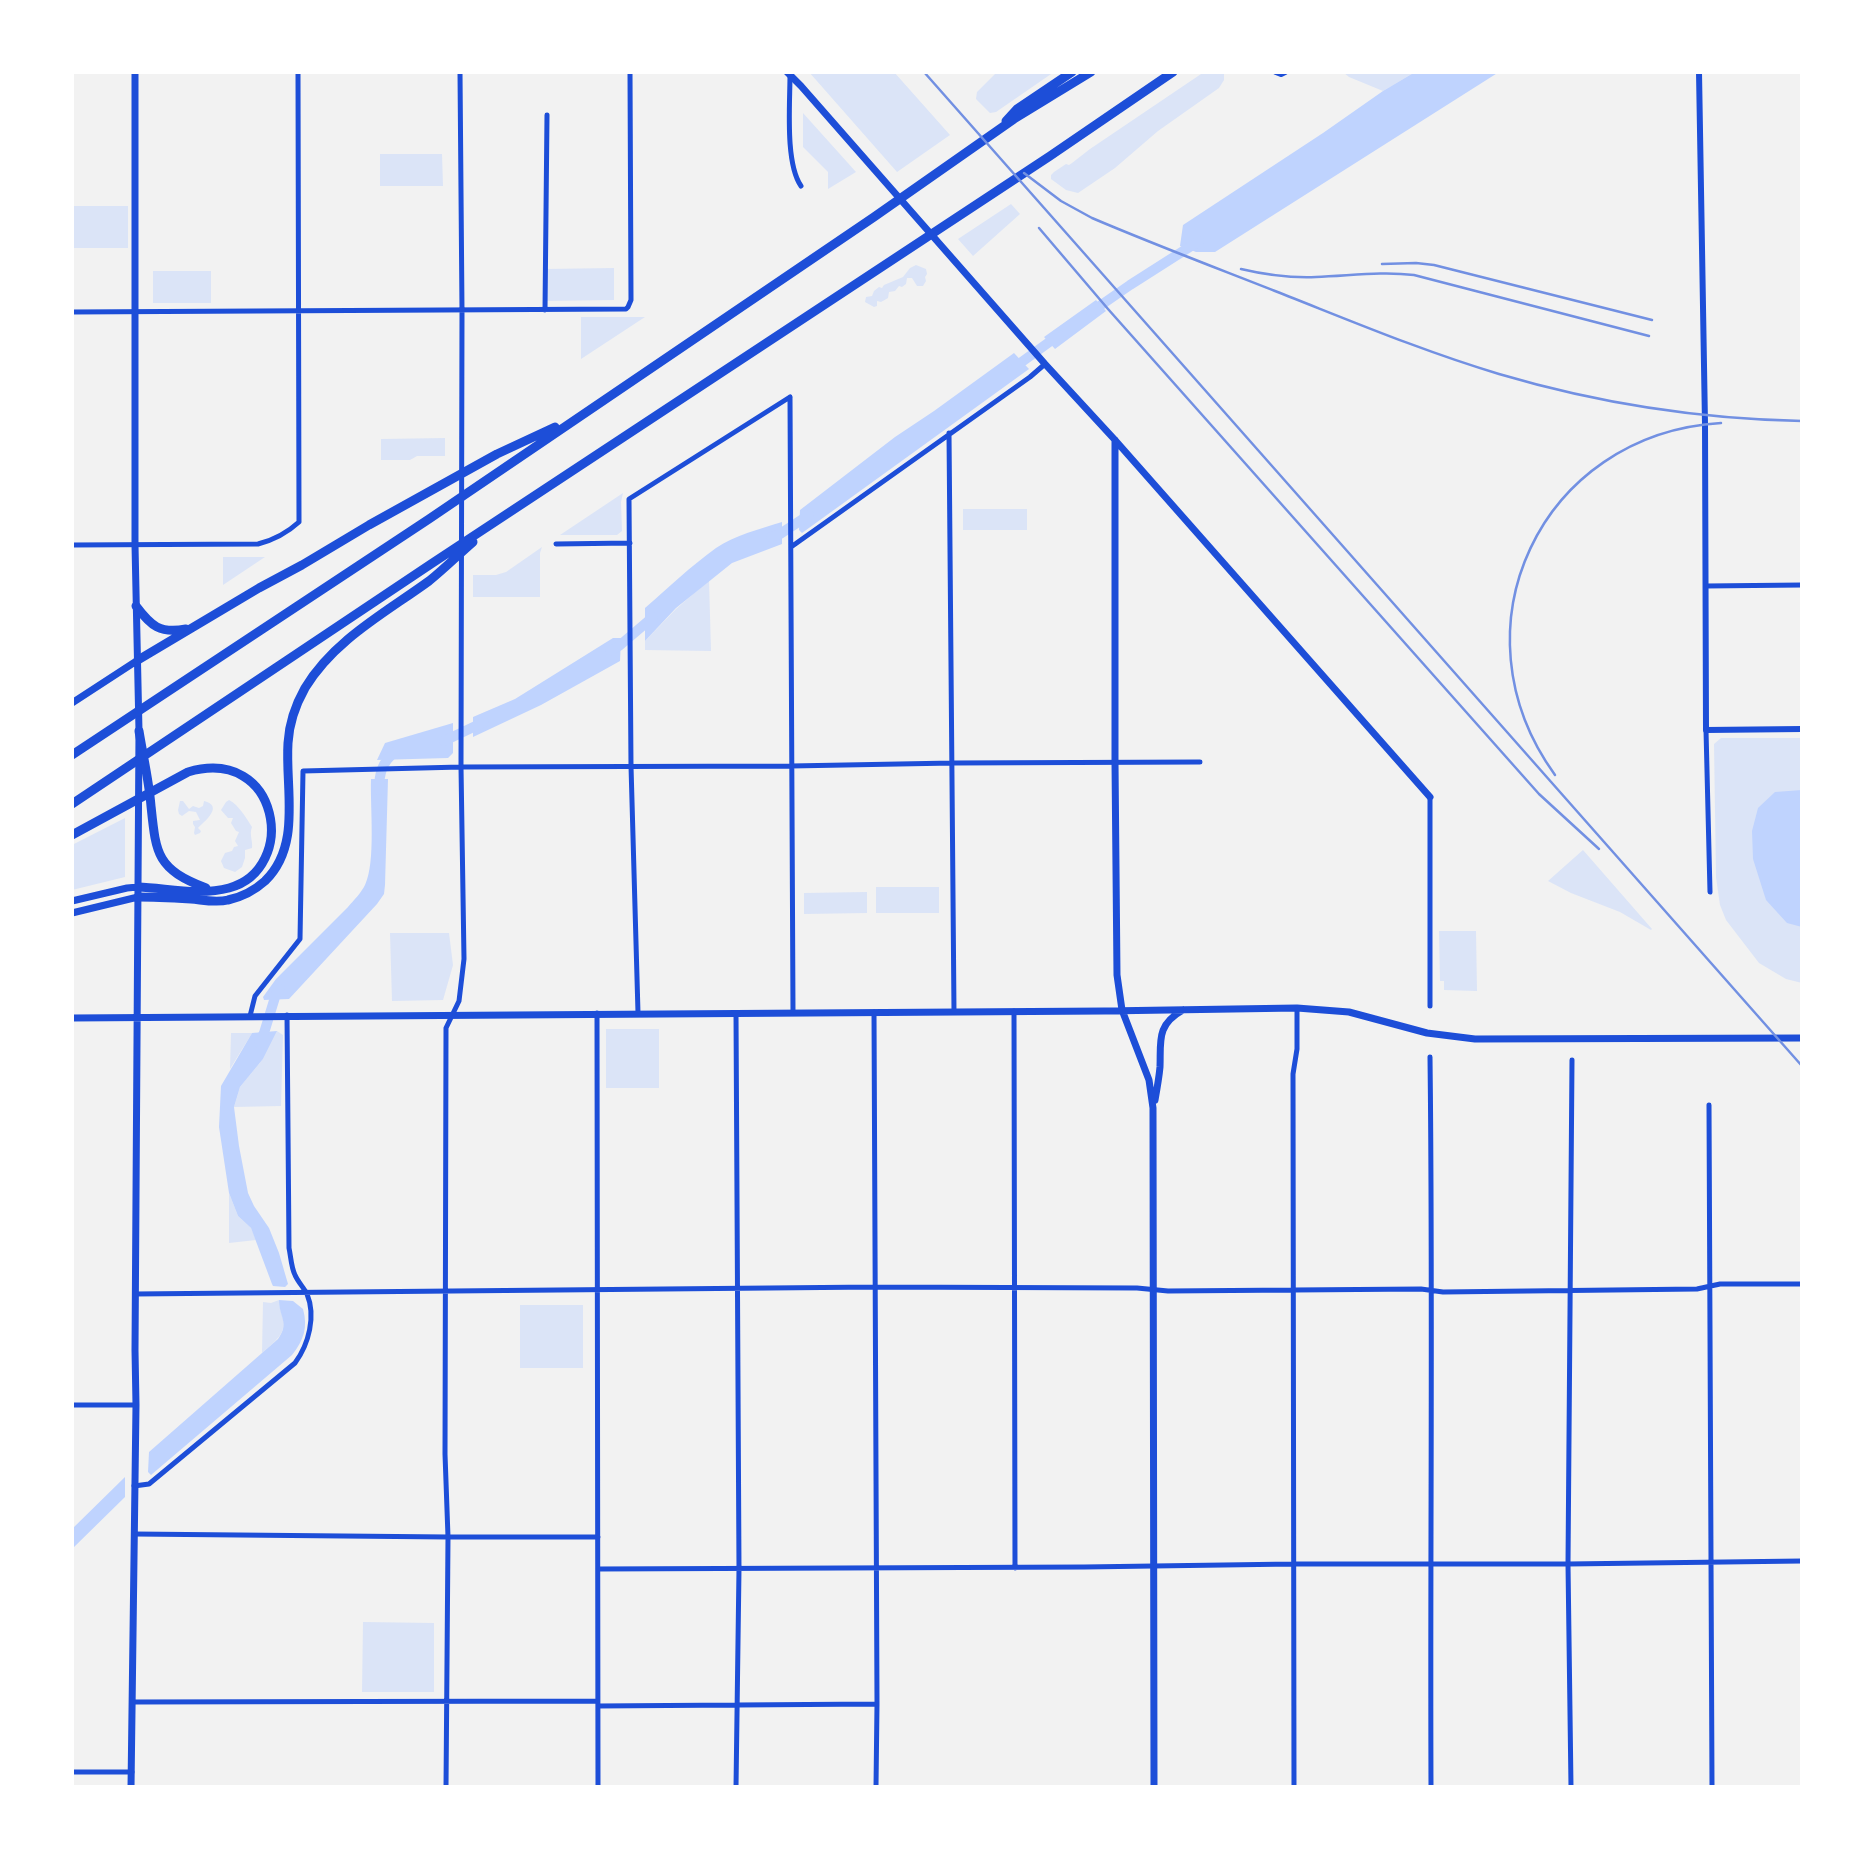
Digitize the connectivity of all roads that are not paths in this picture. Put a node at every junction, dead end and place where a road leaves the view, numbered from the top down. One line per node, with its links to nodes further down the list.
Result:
1 (135, 72): 18 (main road)
2 (298, 72): 19 (street)
3 (460, 72): 16 (street)
4 (630, 72): 15 (street)
5 (1072, 72): 13 (highway)
6 (1091, 72): 13 (highway)
7 (1173, 72): 24 (highway)
8 (1276, 72): 9 (street)
9 (1285, 72)
10 (1699, 72): 31 (street)
11 (789, 73): 14 (street); 20 (main road)
12 (547, 115): 15 (street)
13 (1013, 118): 21 (highway)
14 (801, 186)
15 (545, 310): 16 (street)
16 (462, 311): 19 (street); 45 (street)
17 (72, 312): 18 (street)
18 (136, 312): 19 (street); 28 (main road)
19 (299, 312): 28 (street)
20 (1045, 364): 22 (street); 23 (main road)
21 (582, 415): 33 (highway); 39 (highway)
22 (949, 433): 29 (street); 42 (street)
23 (1115, 440): 40 (main road); 46 (main road)
24 (496, 521): 47 (highway); 50 (highway)
25 (630, 542): 26 (street); 29 (street); 43 (street)
26 (556, 544)
27 (72, 545): 28 (street)
28 (135, 545): 32 (main road)
29 (791, 547): 44 (street)
30 (1802, 585): 31 (street)
31 (1706, 586): 37 (street)
32 (136, 606): 33 (highway); 34 (main road)
33 (194, 627): 34 (highway)
34 (138, 660): 35 (main road); 38 (main road)
35 (72, 703)
36 (1802, 729): 37 (street)
37 (1706, 730): 51 (street)
38 (139, 731): 49 (highway); 50 (main road)
39 (72, 755)
40 (1115, 762): 41 (street); 42 (street); 56 (main road)
41 (1200, 762)
42 (953, 763): 44 (street); 58 (street)
43 (631, 766): 44 (street); 45 (street); 62 (street)
44 (792, 766): 64 (street)
45 (461, 767): 65 (street); 67 (street)
46 (1430, 797): 54 (street)
47 (72, 804)
48 (72, 835): 49 (highway)
49 (211, 890): 50 (highway)
50 (138, 892): 52 (main road); 53 (main road); 68 (main road)
51 (1710, 892)
52 (72, 901)
53 (72, 913)
54 (1430, 1006)
55 (1297, 1008): 57 (main road); 70 (main road); 81 (street)
56 (1122, 1010): 57 (main road); 59 (main road); 74 (main road)
57 (1183, 1010): 74 (main road)
58 (954, 1011): 59 (main road); 60 (main road)
59 (1014, 1011): 79 (street)
60 (874, 1012): 64 (main road); 77 (street)
61 (597, 1013): 62 (main road); 65 (main road); 82 (street)
62 (638, 1013): 63 (main road)
63 (736, 1013): 64 (main road); 78 (street)
64 (793, 1013)
65 (453, 1014): 66 (main road); 85 (street)
66 (285, 1015): 67 (main road); 87 (street)
67 (254, 1016): 68 (main road)
68 (138, 1017): 69 (main road); 86 (main road)
69 (72, 1018)
70 (1802, 1038)
71 (1430, 1057): 83 (street)
72 (1572, 1060): 84 (street)
73 (1709, 1105): 76 (street)
74 (1153, 1108): 80 (main road)
75 (1802, 1284): 76 (street)
76 (1709, 1286): 84 (street); 94 (street)
77 (875, 1287): 78 (street); 79 (street); 100 (street)
78 (737, 1289): 82 (street); 103 (street)
79 (1013, 1289): 80 (street); 101 (street)
80 (1153, 1290): 81 (street); 99 (main road)
81 (1293, 1290): 83 (street); 97 (street)
82 (598, 1291): 85 (street); 93 (street)
83 (1432, 1291): 84 (street); 96 (street)
84 (1570, 1291): 98 (street)
85 (444, 1292): 87 (street); 92 (street)
86 (135, 1294): 87 (street); 89 (main road)
87 (306, 1294): 90 (street)
88 (72, 1405): 89 (street)
89 (136, 1405): 90 (main road)
90 (134, 1485): 91 (main road)
91 (134, 1534): 92 (street); 105 (main road)
92 (448, 1537): 93 (street); 104 (street)
93 (598, 1537): 102 (street)
94 (1712, 1561): 95 (street); 98 (street); 120 (street)
95 (1802, 1561)
96 (1430, 1563): 97 (street); 98 (street); 118 (street)
97 (1293, 1564): 99 (street); 117 (street)
98 (1568, 1564): 119 (street)
99 (1154, 1566): 101 (street); 116 (main road)
100 (877, 1568): 101 (street); 103 (street); 107 (street)
101 (1015, 1568)
102 (598, 1569): 103 (street); 106 (street)
103 (738, 1569): 108 (street)
104 (446, 1701): 105 (street); 106 (street); 112 (street)
105 (134, 1702): 110 (main road)
106 (598, 1703): 108 (street); 113 (street)
107 (877, 1704): 108 (street); 115 (street)
108 (737, 1705): 114 (street)
109 (72, 1772): 110 (street)
110 (132, 1772): 111 (main road)
111 (131, 1787)
112 (446, 1787)
113 (598, 1787)
114 (736, 1787)
115 (876, 1787)
116 (1154, 1787)
117 (1294, 1787)
118 (1432, 1787)
119 (1571, 1787)
120 (1712, 1787)

